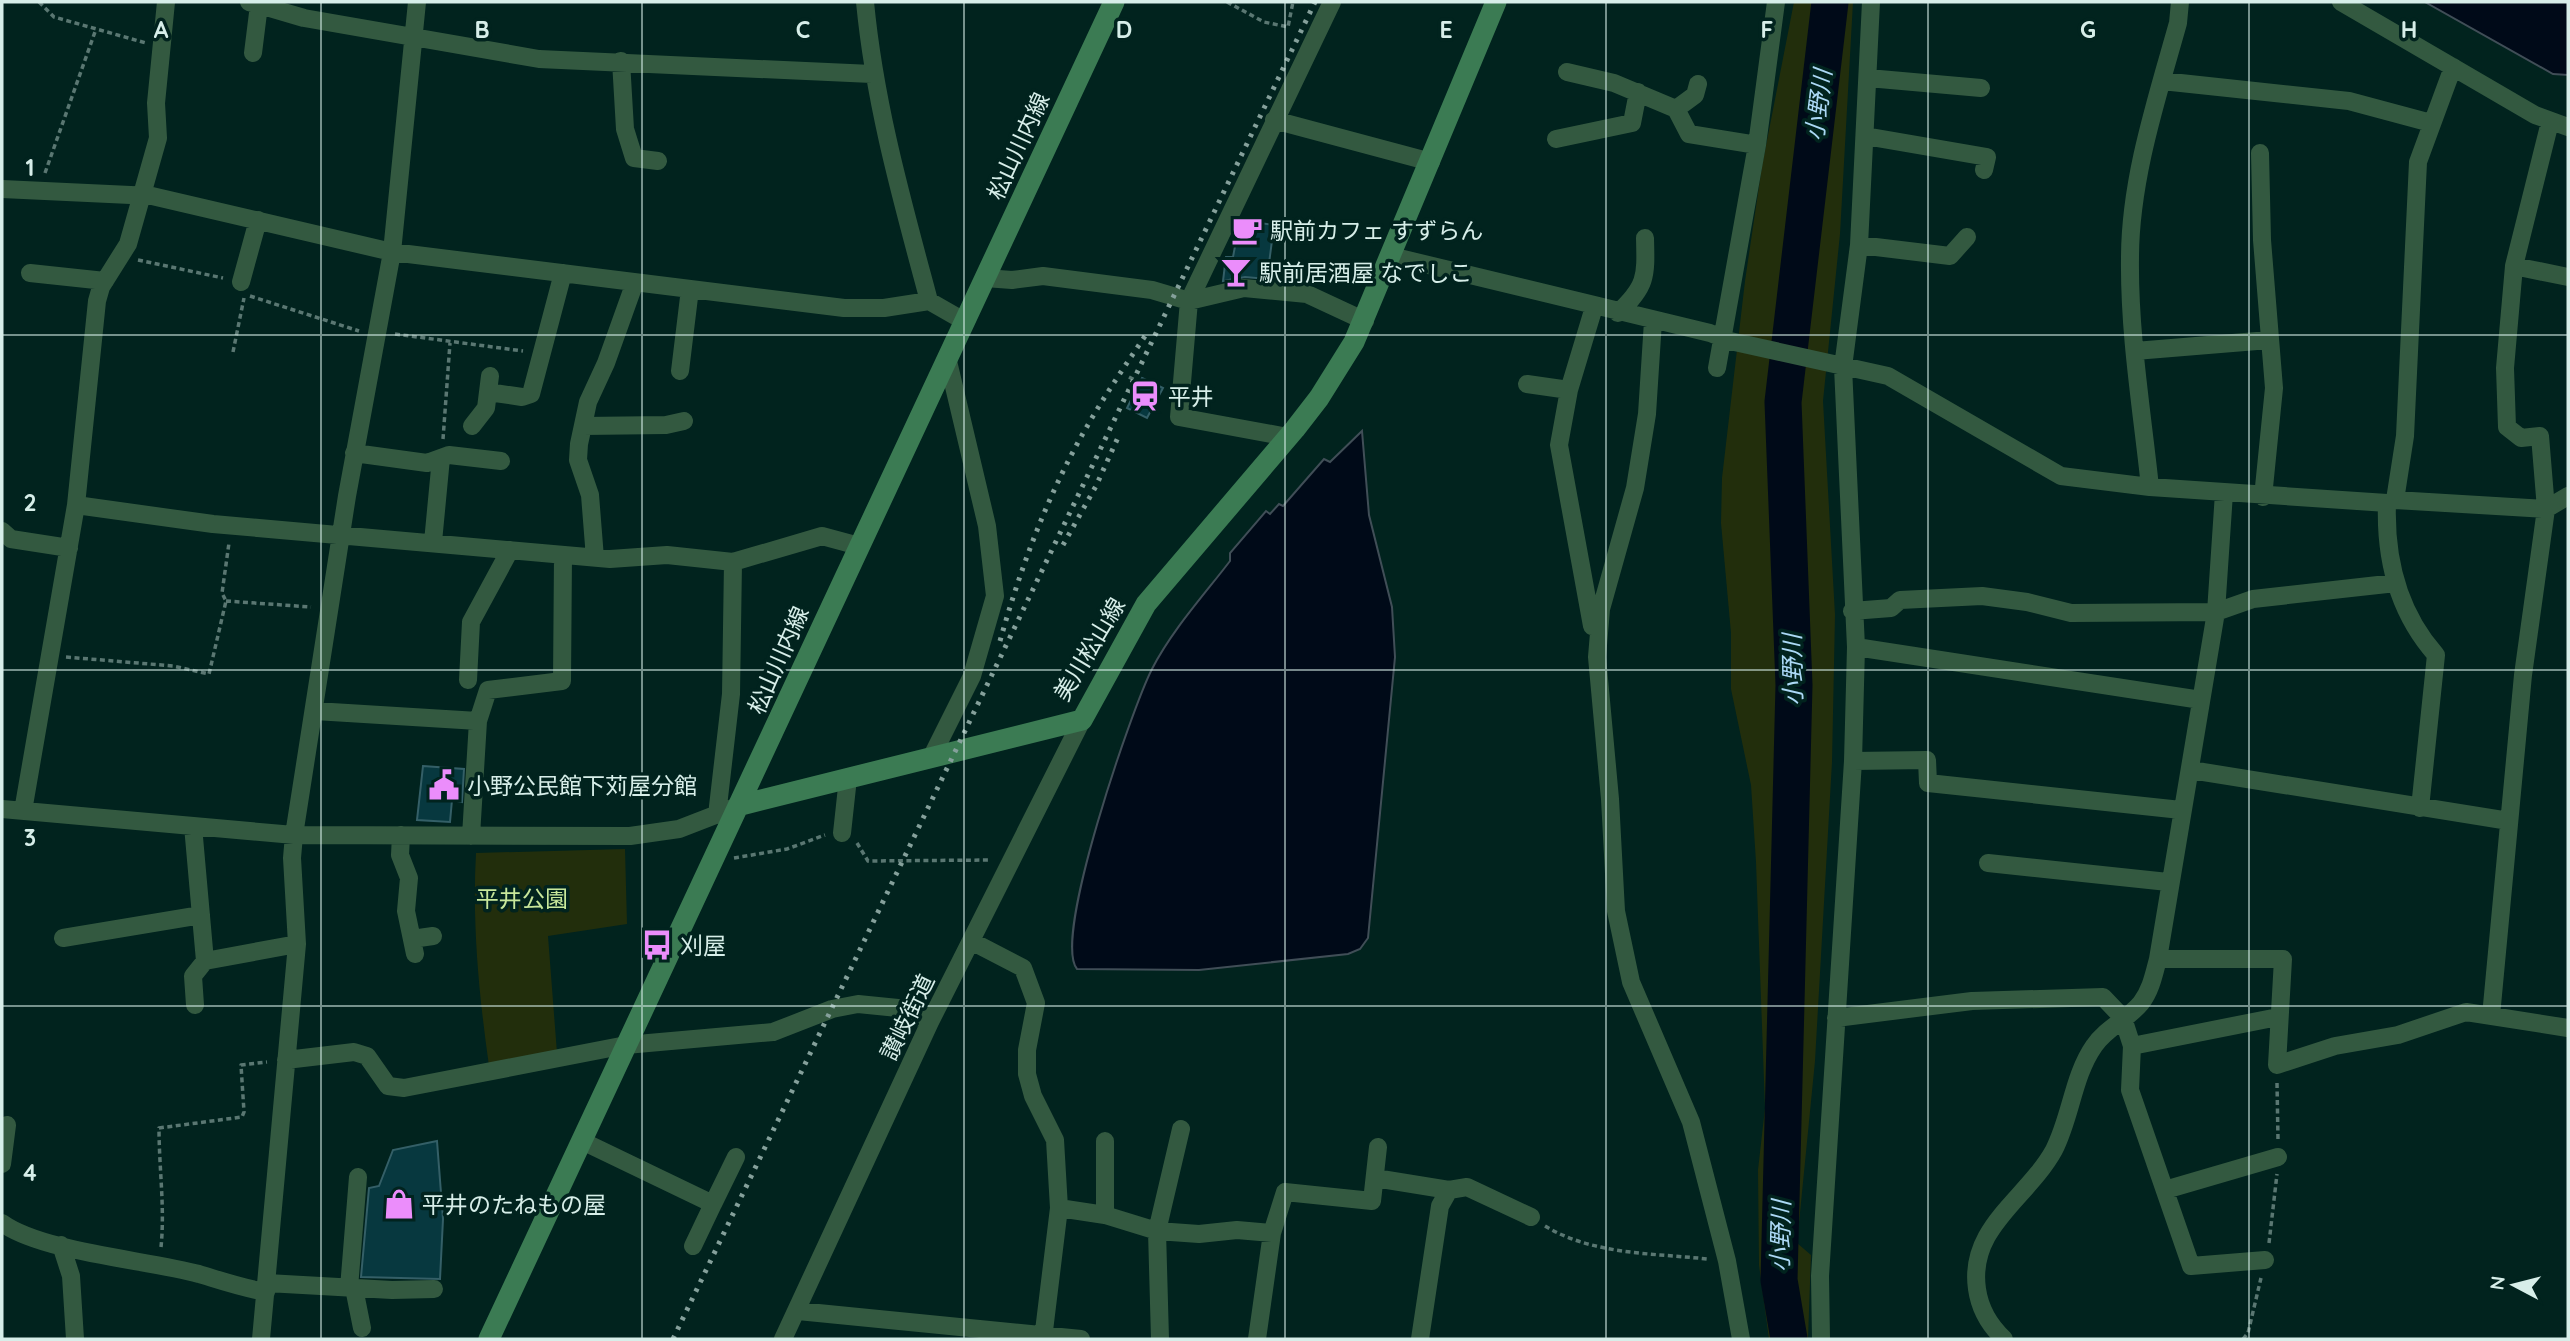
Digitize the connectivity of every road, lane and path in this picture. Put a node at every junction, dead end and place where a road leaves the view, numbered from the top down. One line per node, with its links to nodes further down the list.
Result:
1 (39, 2): 15 (path)
2 (166, 2): 17 (street)
3 (417, 2): 16 (street)
4 (864, 2): 22 (street)
5 (1114, 2): 54 (main road, 松山川内線)
6 (1227, 2): 7 (path)
7 (1293, 2)
8 (1332, 2): 29 (street)
9 (1496, 2): 38 (main road, 美川松山線)
10 (1776, 2): 35 (street)
11 (1871, 2): 23 (street)
12 (2180, 2): 24 (street)
13 (2341, 2): 20 (street)
14 (254, 3): 16 (street); 18 (street)
15 (96, 29): 17 (path); 41 (path)
16 (413, 37): 19 (street); 47 (street)
17 (162, 47): 42 (street)
18 (253, 53)
19 (621, 61): 22 (street); 37 (street)
20 (2453, 67): 30 (street); 31 (street)
21 (1567, 72): 27 (street)
22 (872, 74): 59 (street)
23 (1868, 78): 26 (street); 33 (street)
24 (2162, 81): 31 (street); 70 (street)
25 (1698, 84): 28 (street)
26 (1981, 88)
27 (1638, 92): 28 (street); 34 (street)
28 (1676, 109): 35 (street)
29 (1273, 120): 38 (street); 60 (street)
30 (2550, 122): 32 (street); 50 (street)
31 (2431, 123): 92 (street)
32 (2568, 127)
33 (1866, 136): 39 (street); 46 (street)
34 (1556, 139)
35 (1757, 145): 67 (street)
36 (2260, 152): 68 (street)
37 (658, 161)
38 (1430, 162): 49 (main road, 美川松山線)
39 (1984, 170)
40 (2, 189): 41 (street)
41 (39, 190): 42 (street)
42 (143, 196): 43 (street); 48 (street)
43 (258, 220): 47 (street); 56 (street)
44 (1967, 237): 46 (street)
45 (1646, 238): 62 (street)
46 (1860, 246): 74 (street)
47 (392, 252): 52 (street); 66 (street)
48 (122, 256): 55 (street); 56 (path)
49 (1391, 256): 61 (street); 64 (main road, 美川松山線)
50 (2514, 266): 53 (street); 94 (street)
51 (30, 273): 55 (street)
52 (563, 273): 57 (street); 72 (street)
53 (2568, 277)
54 (985, 278): 60 (street); 63 (main road, 松山川内線)
55 (105, 281): 93 (street)
56 (241, 282)
57 (635, 282): 58 (street); 83 (street)
58 (690, 289): 59 (street); 76 (street)
59 (929, 301): 63 (street)
60 (1189, 301): 64 (street); 84 (street)
61 (1594, 307): 62 (street); 80 (street)
62 (1618, 313): 65 (street)
63 (964, 321): 73 (main road, 松山川内線)
64 (1365, 321): 84 (main road, 美川松山線)
65 (1653, 321): 67 (street); 112 (street)
66 (376, 333): 69 (path); 71 (path); 85 (street)
67 (1727, 340): 74 (street); 75 (street)
68 (2269, 340): 70 (street); 91 (street)
69 (450, 344): 72 (path); 86 (path)
70 (2135, 351): 88 (street)
71 (233, 352)
72 (542, 354): 82 (street)
73 (947, 357): 99 (main road, 松山川内線); 118 (street)
74 (1839, 366): 88 (street); 108 (street)
75 (1717, 368)
76 (680, 370)
77 (1129, 377): 78 (path)
78 (1140, 383)
79 (1527, 384): 80 (street)
80 (1569, 390): 112 (street)
81 (684, 421): 83 (street)
82 (472, 426)
83 (583, 426): 103 (street)
84 (1288, 437): 116 (main road, 美川松山線)
85 (354, 453): 86 (street); 97 (street)
86 (441, 458): 87 (street); 98 (street)
87 (501, 461)
88 (2150, 487): 89 (street)
89 (2224, 493): 91 (street); 109 (street)
90 (2568, 496): 94 (street)
91 (2263, 497): 92 (street)
92 (2391, 502): 94 (street); 105 (street)
93 (76, 505): 95 (street); 100 (street)
94 (2546, 509): 128 (street)
95 (232, 526): 97 (street); 106 (path)
96 (2, 531): 100 (street)
97 (341, 534): 98 (street); 107 (street)
98 (433, 542): 101 (street)
99 (859, 546): 104 (street); 122 (main road, 松山川内線)
100 (69, 548): 111 (street)
101 (510, 550): 102 (street); 113 (street)
102 (563, 555): 103 (street); 117 (street)
103 (595, 558): 104 (street)
104 (733, 562): 127 (street)
105 (2396, 583): 109 (street); 123 (street)
106 (226, 601): 107 (path); 111 (path)
107 (331, 608): 115 (street)
108 (1852, 611): 109 (street); 110 (street)
109 (2216, 612): 114 (street)
110 (1856, 647): 114 (street); 119 (street)
111 (50, 655): 125 (street)
112 (1597, 657): 178 (street)
113 (468, 680)
114 (2201, 700): 120 (street)
115 (315, 711): 117 (street); 131 (street)
116 (1082, 720): 118 (main road, 美川松山線); 135 (street, 讃岐街道)
117 (478, 721): 133 (street)
118 (931, 758): 121 (main road, 美川松山線)
119 (1853, 761): 126 (street); 148 (street)
120 (2191, 770): 123 (street); 126 (street)
121 (848, 778): 122 (main road, 美川松山線); 130 (street)
122 (741, 805): 127 (street); 134 (main road, 松山川内線)
123 (2420, 808): 128 (street)
124 (2, 809): 125 (street)
125 (23, 810): 129 (street)
126 (2181, 810): 137 (street)
127 (717, 815): 133 (street)
128 (2509, 821): 146 (street)
129 (193, 826): 131 (street); 138 (street)
130 (842, 833): 134 (path); 135 (path)
131 (294, 835): 132 (street); 142 (street)
132 (401, 835): 133 (street); 139 (street)
133 (471, 836)
134 (715, 859): 152 (main road, 松山川内線)
135 (1012, 860): 141 (street, 讃岐街道)
136 (1988, 863): 137 (street)
137 (2168, 882): 143 (street)
138 (201, 915): 140 (street); 144 (street)
139 (433, 936)
140 (63, 938)
141 (971, 941): 150 (street, 讃岐街道); 169 (street)
142 (297, 944): 144 (street); 154 (street)
143 (2158, 959): 147 (street); 149 (street)
144 (205, 961): 145 (street)
145 (195, 1005)
146 (2491, 1016): 147 (street); 151 (street)
147 (2278, 1017): 153 (street)
148 (1836, 1018): 149 (street); 195 (street)
149 (2123, 1018): 153 (street); 196 (street)
150 (930, 1022): 152 (street); 183 (street, 讃岐街道)
151 (2568, 1028)
152 (626, 1045): 154 (street); 158 (main road, 松山川内線)
153 (2132, 1046): 167 (street)
154 (286, 1060): 179 (path); 180 (street)
155 (2277, 1078): 161 (path)
156 (6, 1125): 163 (street)
157 (1181, 1129): 173 (street)
158 (582, 1140): 168 (street); 188 (main road, 松山川内線)
159 (1105, 1141): 170 (street)
160 (1378, 1147): 165 (street)
161 (2278, 1156): 167 (street); 177 (path)
162 (736, 1157): 168 (street)
163 (2, 1164)
164 (358, 1177): 181 (street)
165 (1375, 1178): 166 (street); 174 (street)
166 (1449, 1190): 171 (street); 193 (street)
167 (2165, 1190): 177 (street)
168 (713, 1204): 176 (street)
169 (1059, 1208): 170 (street); 185 (street)
170 (1105, 1215): 173 (street)
171 (1531, 1217): 178 (path)
172 (2, 1223): 175 (street)
173 (1157, 1231): 174 (street); 191 (street)
174 (1272, 1234): 192 (street)
175 (61, 1245): 179 (street); 186 (street)
176 (693, 1246)
177 (2265, 1259): 197 (path)
178 (1727, 1261): 194 (street)
179 (159, 1267): 180 (street)
180 (266, 1287): 181 (street); 187 (street)
181 (351, 1288): 182 (street); 184 (street)
182 (434, 1289)
183 (797, 1311): 185 (street); 189 (street, 讃岐街道)
184 (362, 1328)
185 (1043, 1337): 190 (street)
186 (75, 1339)
187 (261, 1339)
188 (489, 1339)
189 (783, 1339)
190 (1081, 1339)
191 (1160, 1339)
192 (1257, 1339)
193 (1420, 1339)
194 (1741, 1339)
195 (1821, 1339)
196 (2004, 1339)
197 (2243, 1339)

